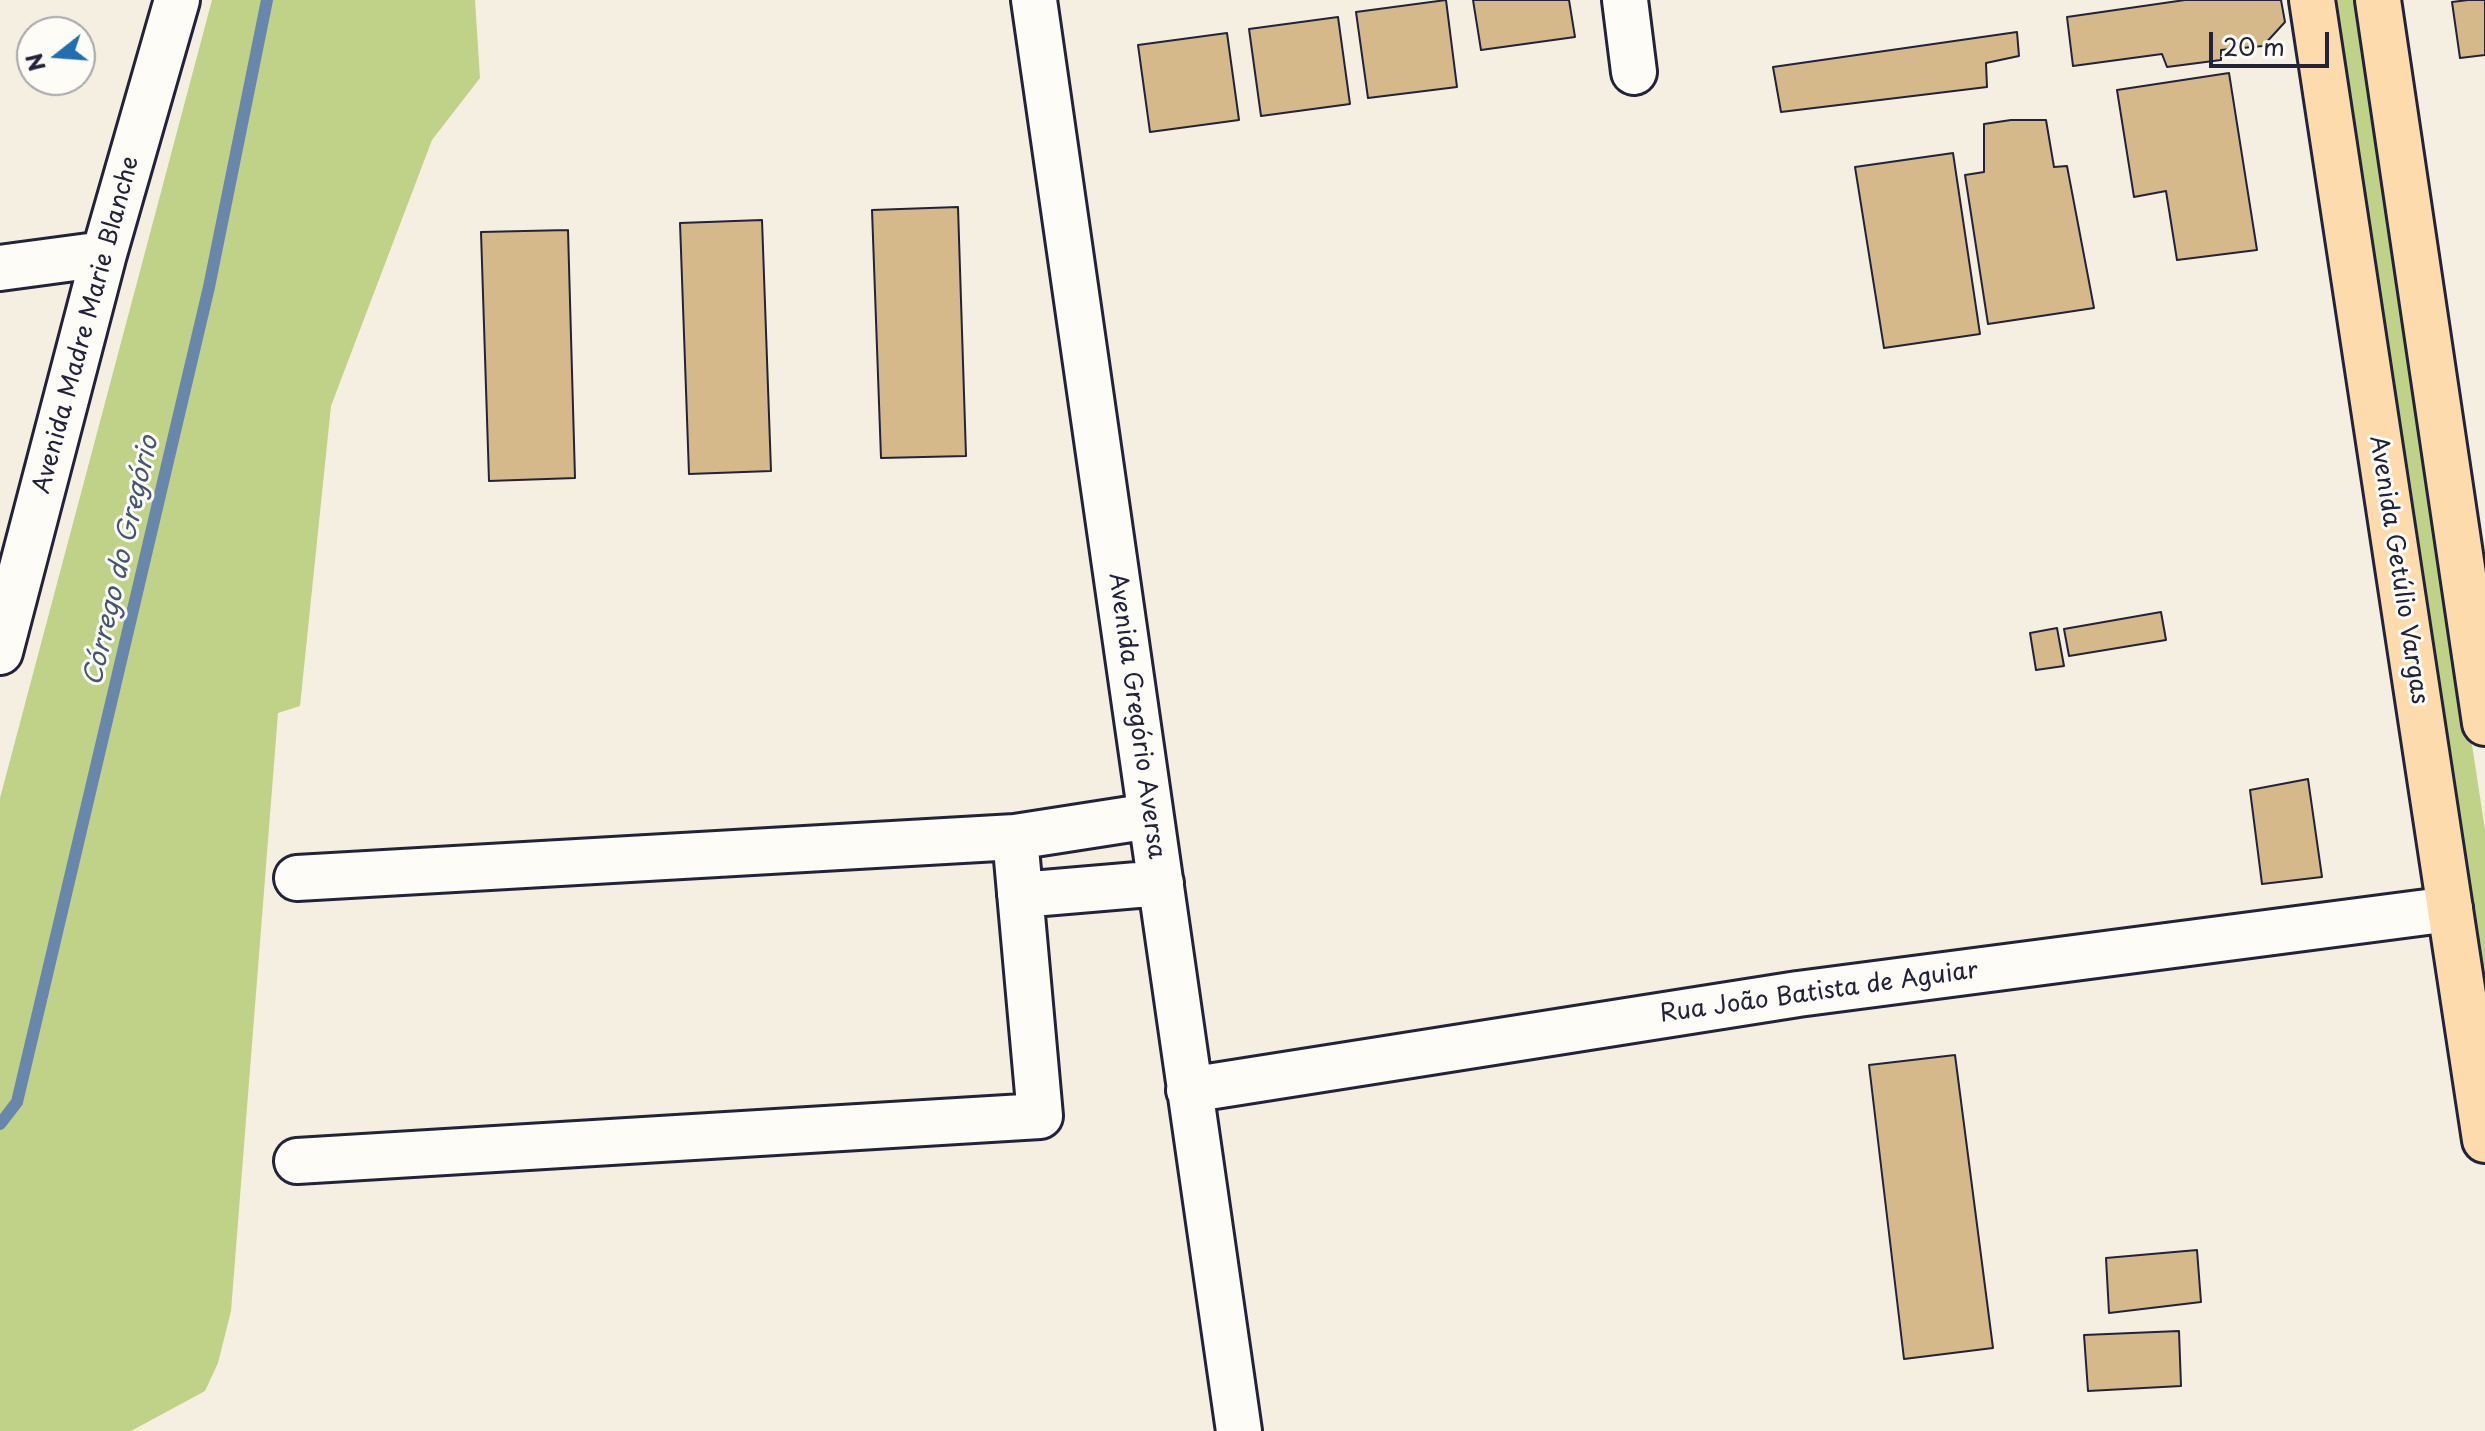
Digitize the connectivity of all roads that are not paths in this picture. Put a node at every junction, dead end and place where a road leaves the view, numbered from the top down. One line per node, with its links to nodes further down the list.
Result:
1 (177, 0): 7 (street, Avenida Madre Marie Blanche)
2 (1036, 0): 11 (street, Avenida Gregório Aversa)
3 (1625, 0): 6 (street)
4 (2312, 0): 16 (main road, Avenida Getúlio Vargas)
5 (2378, 0): 10 (main road)
6 (1634, 72)
7 (104, 254): 8 (street); 9 (street, Avenida Madre Marie Blanche)
8 (0, 268)
9 (0, 652)
10 (2485, 723)
11 (1150, 816): 12 (street); 14 (street, Avenida Gregório Aversa)
12 (1015, 837): 13 (street); 15 (street)
13 (297, 878)
14 (1161, 883): 15 (street); 17 (street, Avenida Gregório Aversa)
15 (1020, 895): 19 (street)
16 (2450, 909): 17 (street, Rua João Batista de Aguiar); 18 (main road, Avenida Getúlio Vargas)
17 (1189, 1090): 20 (street, Avenida Gregório Aversa)
18 (2485, 1140)
19 (297, 1161)
20 (1239, 1431)

